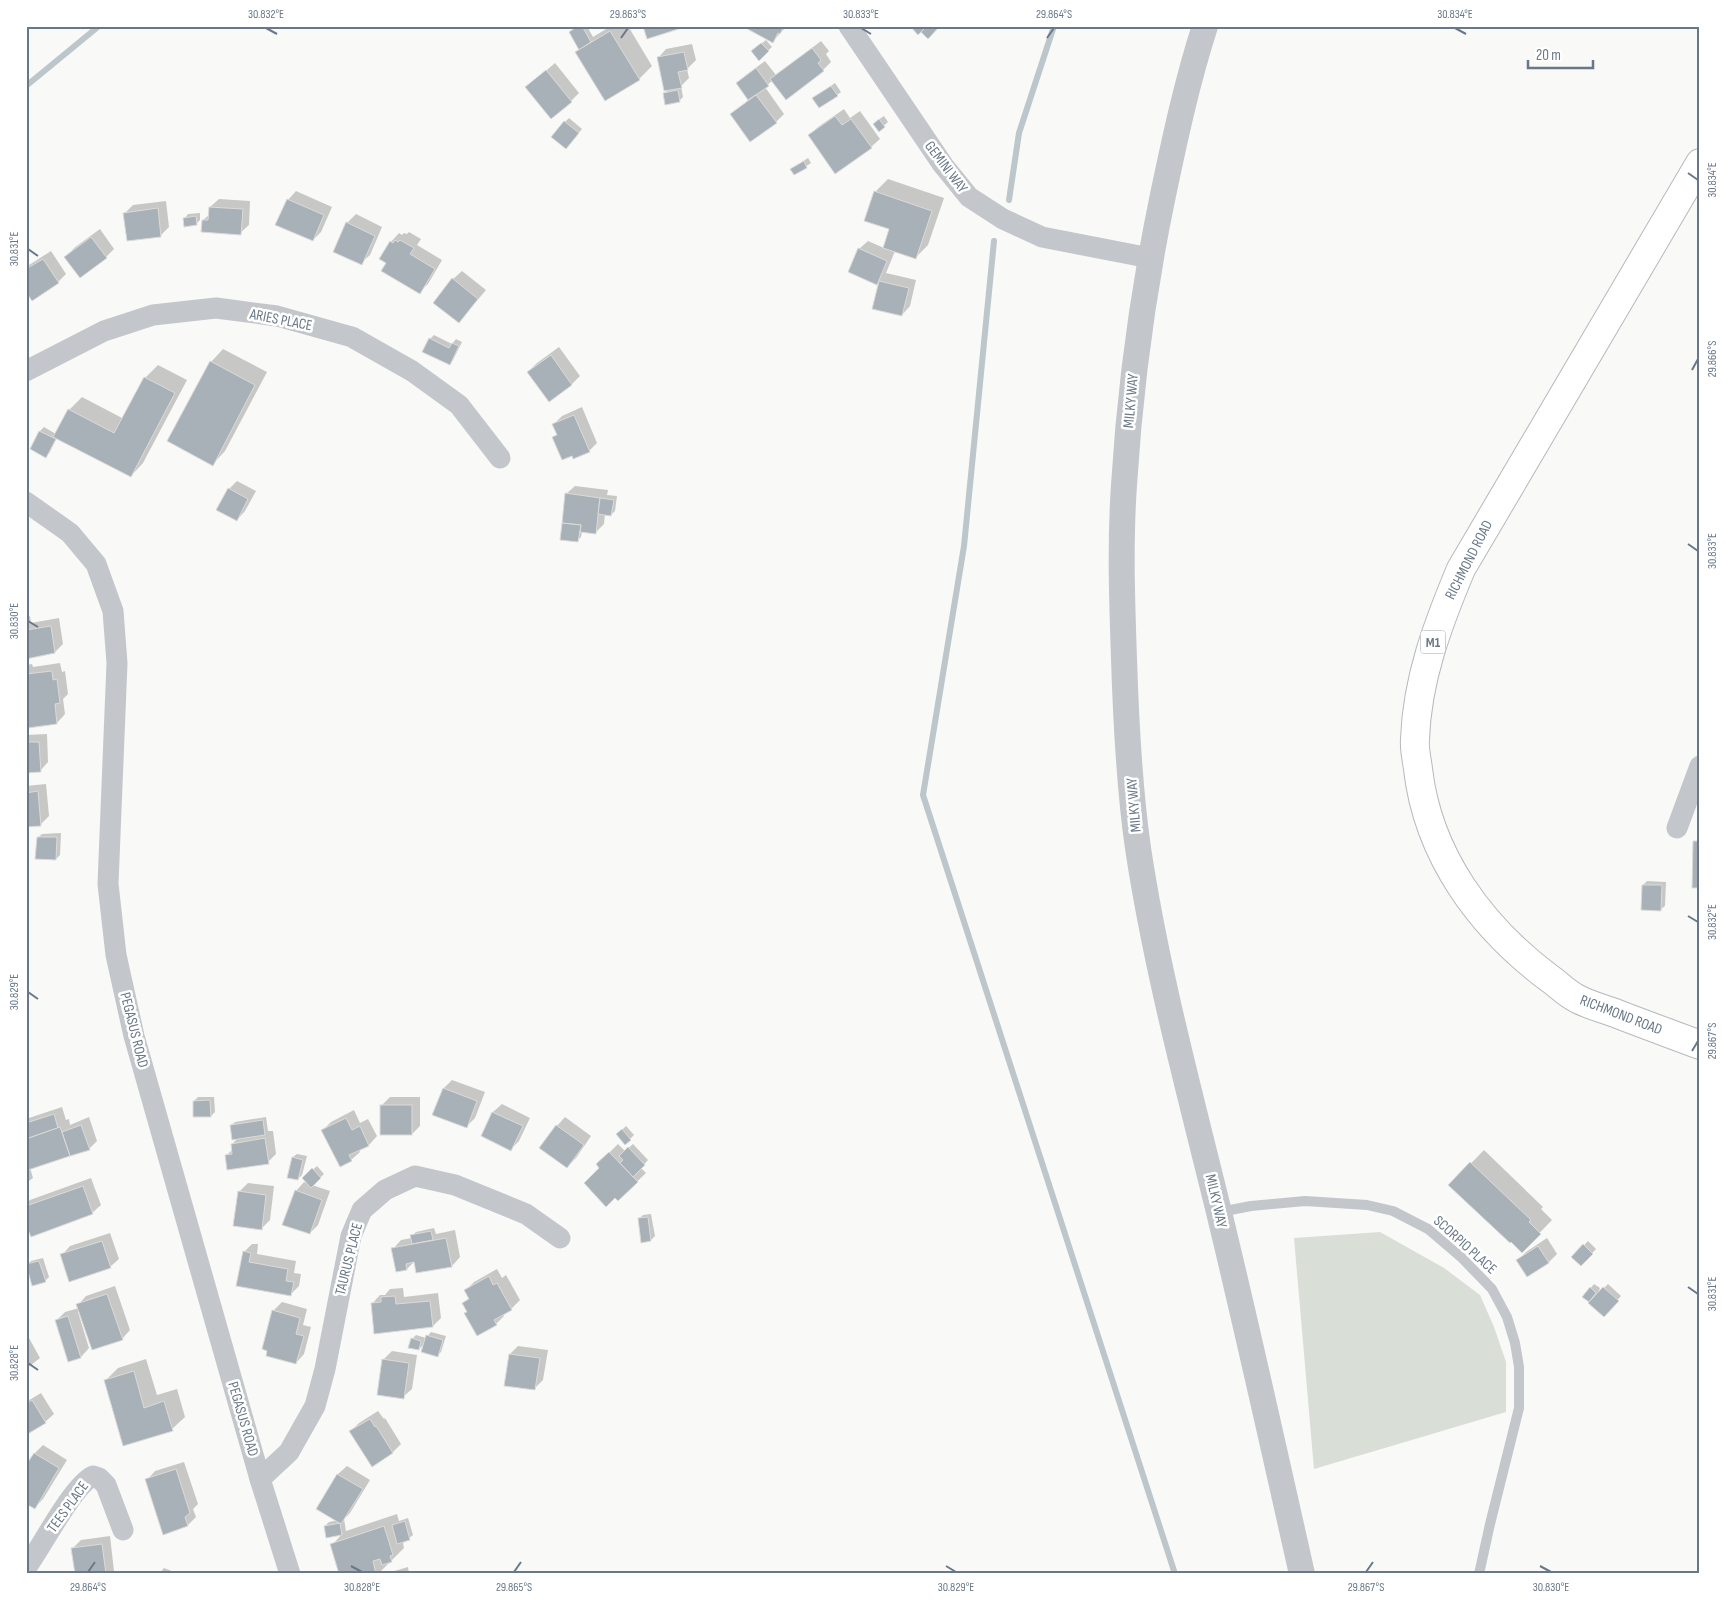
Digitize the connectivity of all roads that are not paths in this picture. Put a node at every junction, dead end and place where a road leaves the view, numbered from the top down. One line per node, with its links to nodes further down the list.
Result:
1 (849, 26): 4 (street, GEMINI WAY)
2 (1205, 26): 4 (street, MILKY WAY)
3 (1700, 163): 10 (highway, RICHMOND ROAD / M1)
4 (1150, 258): 11 (street, MILKY WAY)
5 (26, 371): 6 (street, ARIES PLACE)
6 (500, 458)
7 (26, 502): 13 (street, PEGASUS ROAD)
8 (1700, 766): 9 (street)
9 (1677, 828)
10 (1700, 1045)
11 (1219, 1213): 17 (street, MILKY WAY); 18 (lane, SCORPIO PLACE)
12 (560, 1238): 13 (street, TAURUS PLACE)
13 (260, 1479): 16 (street, PEGASUS ROAD)
14 (123, 1530): 15 (street, TEES PLACE)
15 (26, 1568)
16 (290, 1574)
17 (1302, 1574)
18 (1480, 1574)

